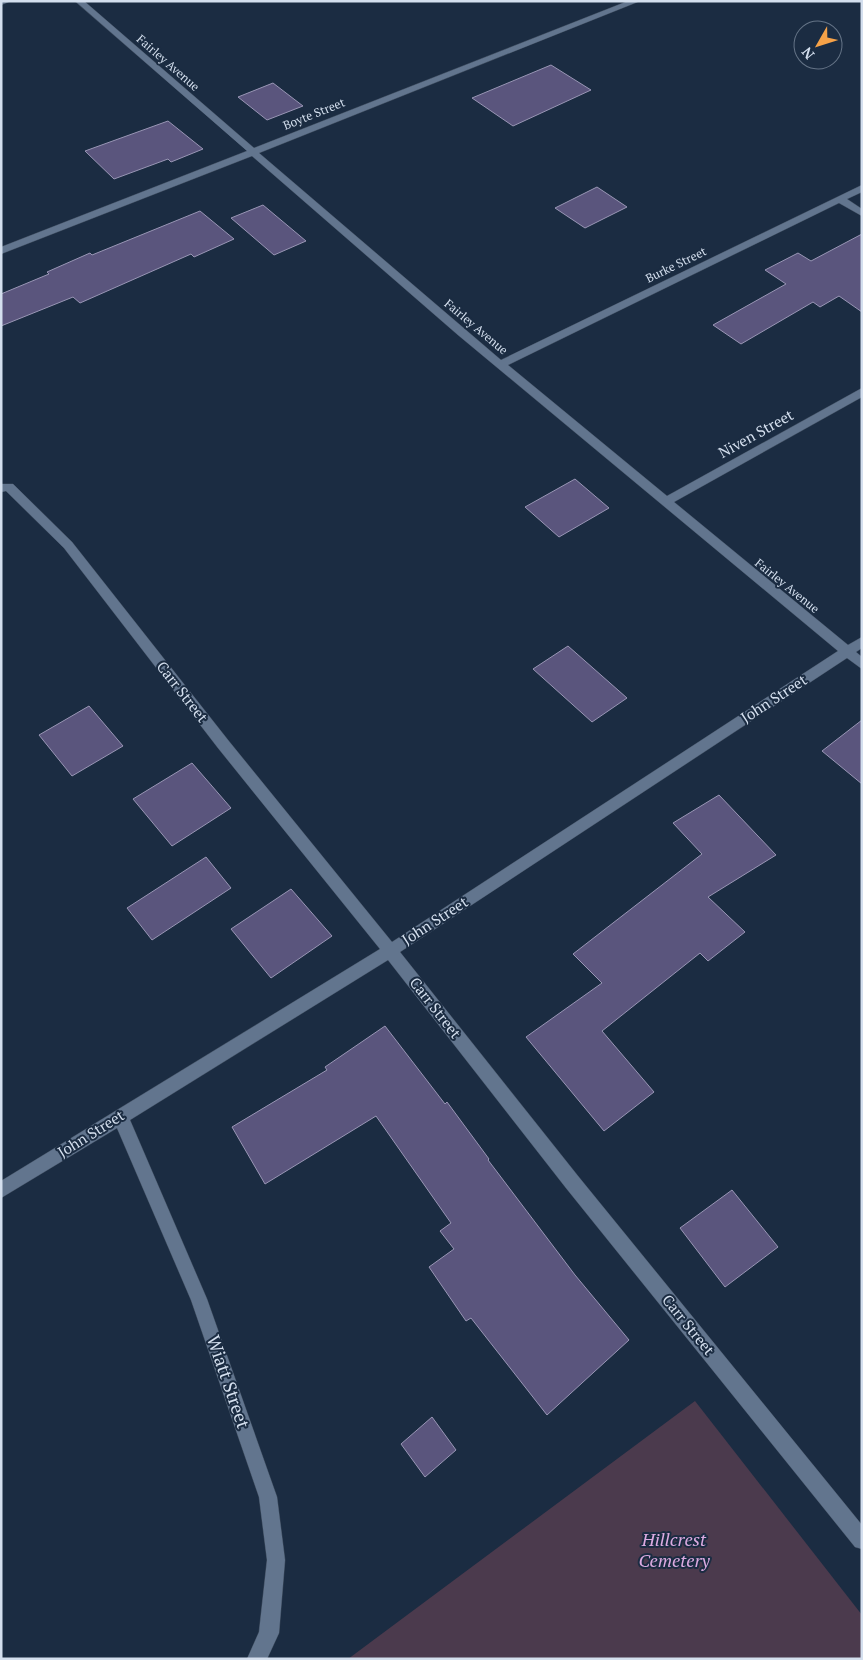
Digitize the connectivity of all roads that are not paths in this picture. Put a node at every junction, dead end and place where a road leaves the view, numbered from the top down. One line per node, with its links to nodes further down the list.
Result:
1 (7, 1): 4 (street)
2 (79, 1): 5 (street, Fairley Avenue)
3 (636, 1): 5 (street, Boyte Street)
4 (1, 3)
5 (253, 152): 9 (street, Boyte Street); 10 (street, Fairley Avenue)
6 (862, 188): 7 (street, Burke Street)
7 (840, 199): 8 (street); 10 (street, Burke Street)
8 (862, 213)
9 (1, 251)
10 (500, 364): 13 (street, Fairley Avenue)
11 (862, 392): 13 (street, Niven Street)
12 (1, 488): 17 (street, Carr Street)
13 (665, 502): 15 (street, Fairley Avenue)
14 (862, 642): 15 (street, John Street)
15 (847, 652): 16 (street, Fairley Avenue); 17 (street, John Street)
16 (862, 664)
17 (390, 951): 18 (street, John Street); 20 (street, Carr Street)
18 (120, 1116): 19 (street, John Street); 21 (street, Wiatt Street)
19 (1, 1190)
20 (862, 1540)
21 (257, 1659)

